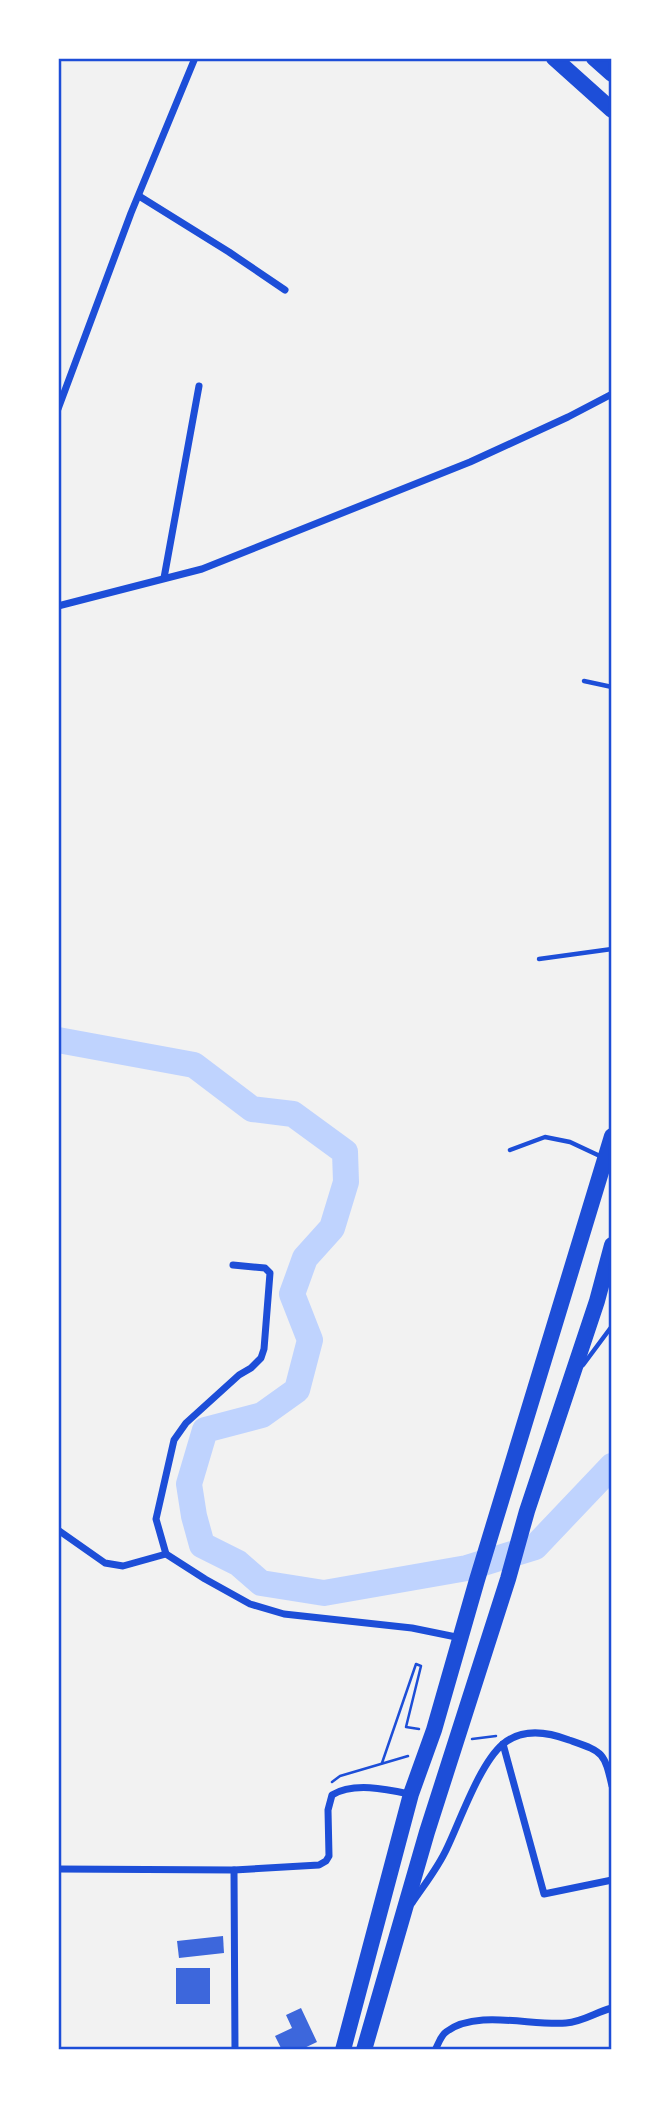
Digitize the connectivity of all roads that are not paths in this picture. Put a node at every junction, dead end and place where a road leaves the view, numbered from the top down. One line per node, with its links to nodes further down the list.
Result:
1 (195, 58): 6 (street)
2 (554, 58): 5 (highway)
3 (594, 58): 4 (highway)
4 (612, 74)
5 (612, 110)
6 (139, 196): 7 (street); 10 (street)
7 (285, 290)
8 (199, 386): 11 (street)
9 (612, 394): 11 (street)
10 (58, 409)
11 (164, 578): 12 (street)
12 (58, 606)
13 (584, 681): 14 (lane)
14 (612, 688)
15 (612, 949): 16 (lane)
16 (539, 960)
17 (612, 1136): 19 (highway)
18 (510, 1150): 19 (lane)
19 (609, 1160): 26 (highway)
20 (612, 1245): 23 (highway)
21 (233, 1265): 25 (street)
22 (612, 1326): 23 (lane)
23 (570, 1383): 33 (highway)
24 (58, 1530): 25 (street)
25 (166, 1554): 26 (street)
26 (461, 1638): 29 (highway)
27 (503, 1744): 28 (street); 32 (street); 33 (street)
28 (612, 1786)
29 (411, 1794): 31 (street); 36 (highway)
30 (58, 1869): 31 (street)
31 (234, 1870): 35 (street)
32 (612, 1880)
33 (400, 1921): 37 (highway)
34 (612, 2008): 38 (street)
35 (234, 2050)
36 (343, 2050)
37 (364, 2050)
38 (435, 2050)

